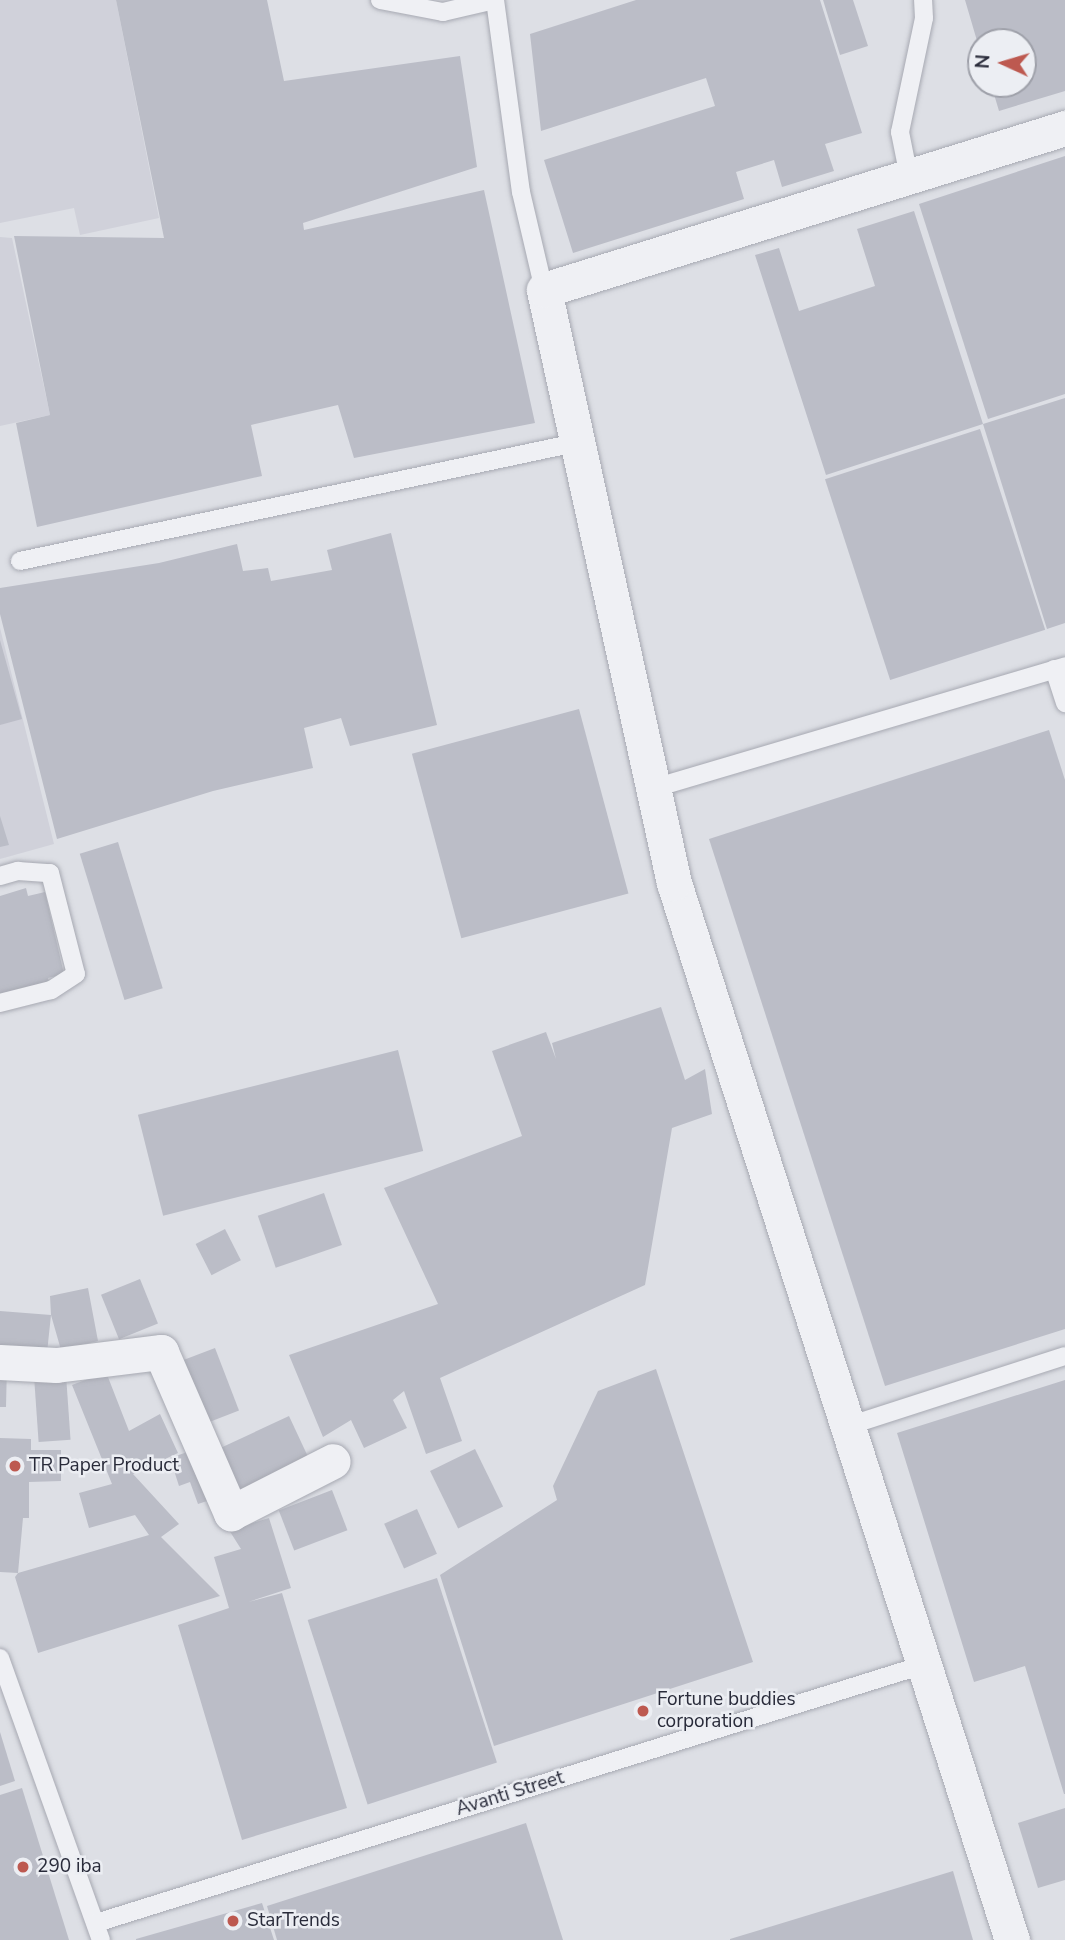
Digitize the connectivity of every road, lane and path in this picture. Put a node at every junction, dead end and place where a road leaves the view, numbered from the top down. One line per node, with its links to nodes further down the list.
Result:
1 (380, 0): 2 (lane)
2 (494, 0): 6 (lane)
3 (923, 0): 5 (lane)
4 (1065, 128): 5 (street)
5 (909, 177): 6 (street)
6 (544, 290): 7 (street)
7 (575, 443): 8 (lane); 11 (street)
8 (20, 561)
9 (1059, 667): 10 (lane); 11 (lane)
10 (1065, 703)
11 (651, 789): 16 (street)
12 (0, 876): 13 (lane)
13 (0, 1003)
14 (1065, 1356): 16 (lane)
15 (0, 1362): 17 (street)
16 (845, 1427): 19 (street)
17 (332, 1461)
18 (0, 1658): 20 (lane)
19 (923, 1665): 20 (lane, Avanti Street); 21 (street)
20 (98, 1932)
21 (1012, 1940)

